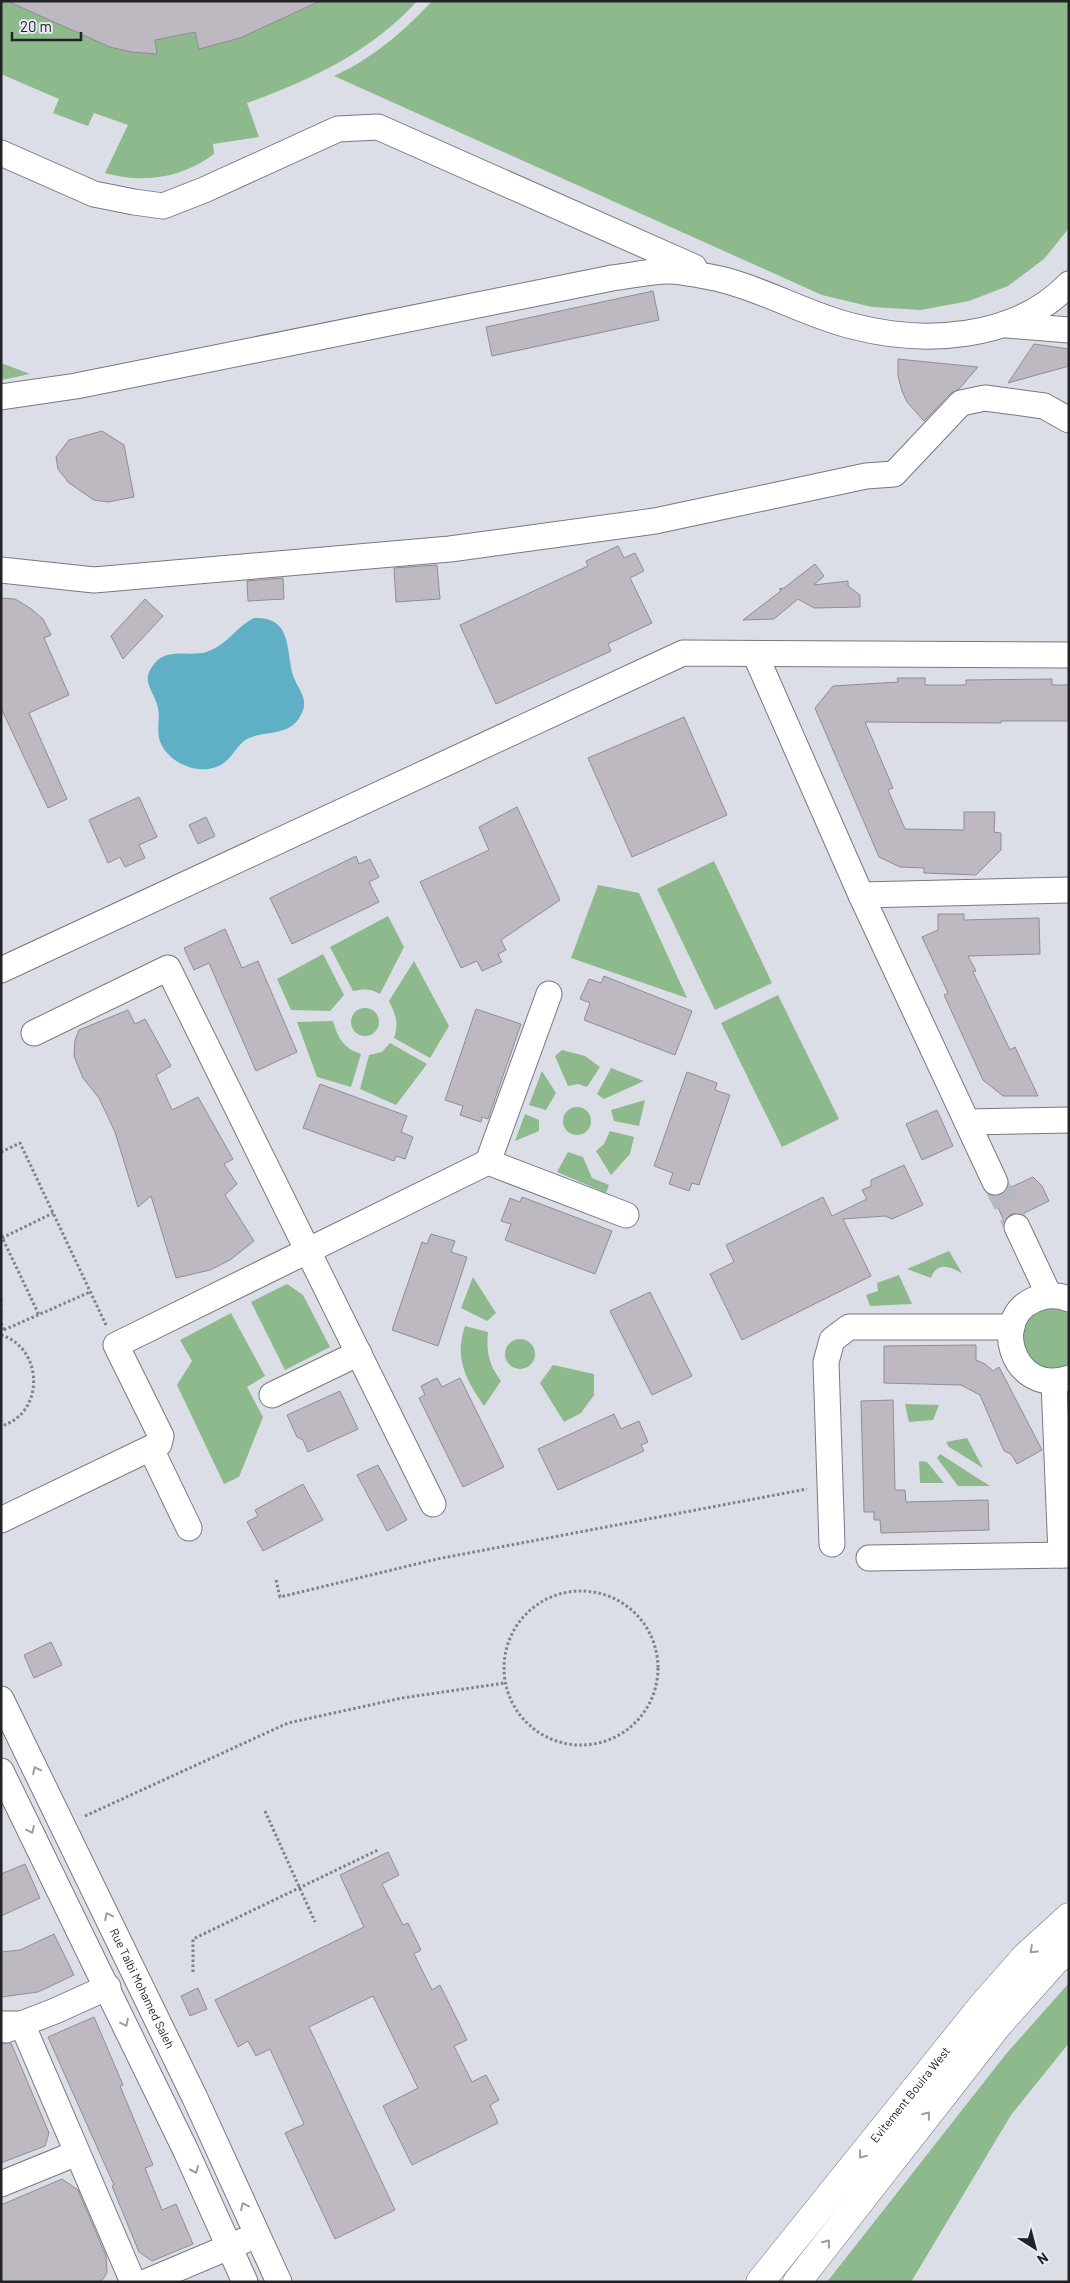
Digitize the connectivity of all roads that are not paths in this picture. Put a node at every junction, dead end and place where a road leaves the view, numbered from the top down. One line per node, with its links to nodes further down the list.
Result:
1 (1, 153): 2 (street)
2 (721, 280): 4 (street); 6 (street)
3 (1069, 284): 4 (street)
4 (1004, 324): 5 (street)
5 (1069, 330)
6 (1, 398)
7 (1069, 420): 8 (street)
8 (1, 570)
9 (755, 654): 10 (street); 12 (street); 13 (street)
10 (1069, 655)
11 (1069, 890): 12 (street)
12 (861, 895): 17 (street)
13 (1, 970)
14 (549, 994): 18 (street)
15 (34, 1033): 22 (street)
16 (1069, 1120): 17 (street)
17 (968, 1122): 19 (street)
18 (488, 1162): 20 (street); 22 (street)
19 (995, 1182)
20 (626, 1215)
21 (1017, 1227): 23 (street)
22 (309, 1250): 25 (street); 28 (street)
23 (1059, 1297): 24 (street)
24 (1012, 1327): 26 (street); 32 (street)
25 (359, 1353): 27 (street); 29 (street)
26 (1061, 1380): 33 (street)
27 (272, 1395)
28 (151, 1449): 30 (street); 31 (street)
29 (433, 1504)
30 (1, 1520)
31 (188, 1528)
32 (832, 1544)
33 (1065, 1555): 34 (street)
34 (869, 1558)
35 (1, 1699): 43 (street, Rue Talbi Mohamed Saleh, one-way to 35)
36 (1, 1771): 39 (street, one-way to 39)
37 (1069, 1917): 49 (highway, Evitement Bouira West, one-way to 49)
38 (1069, 1950): 50 (highway, Evitement Bouira West, one-way to 38)
39 (108, 1987): 40 (street); 44 (street, one-way to 44)
40 (8, 2026): 41 (street)
41 (77, 2153): 42 (street); 45 (street)
42 (1, 2184)
43 (257, 2235): 44 (street); 48 (street, Rue Talbi Mohamed Saleh)
44 (229, 2248): 46 (street); 47 (street)
45 (133, 2282)
46 (146, 2282)
47 (245, 2282)
48 (279, 2282)
49 (760, 2282)
50 (797, 2282)

